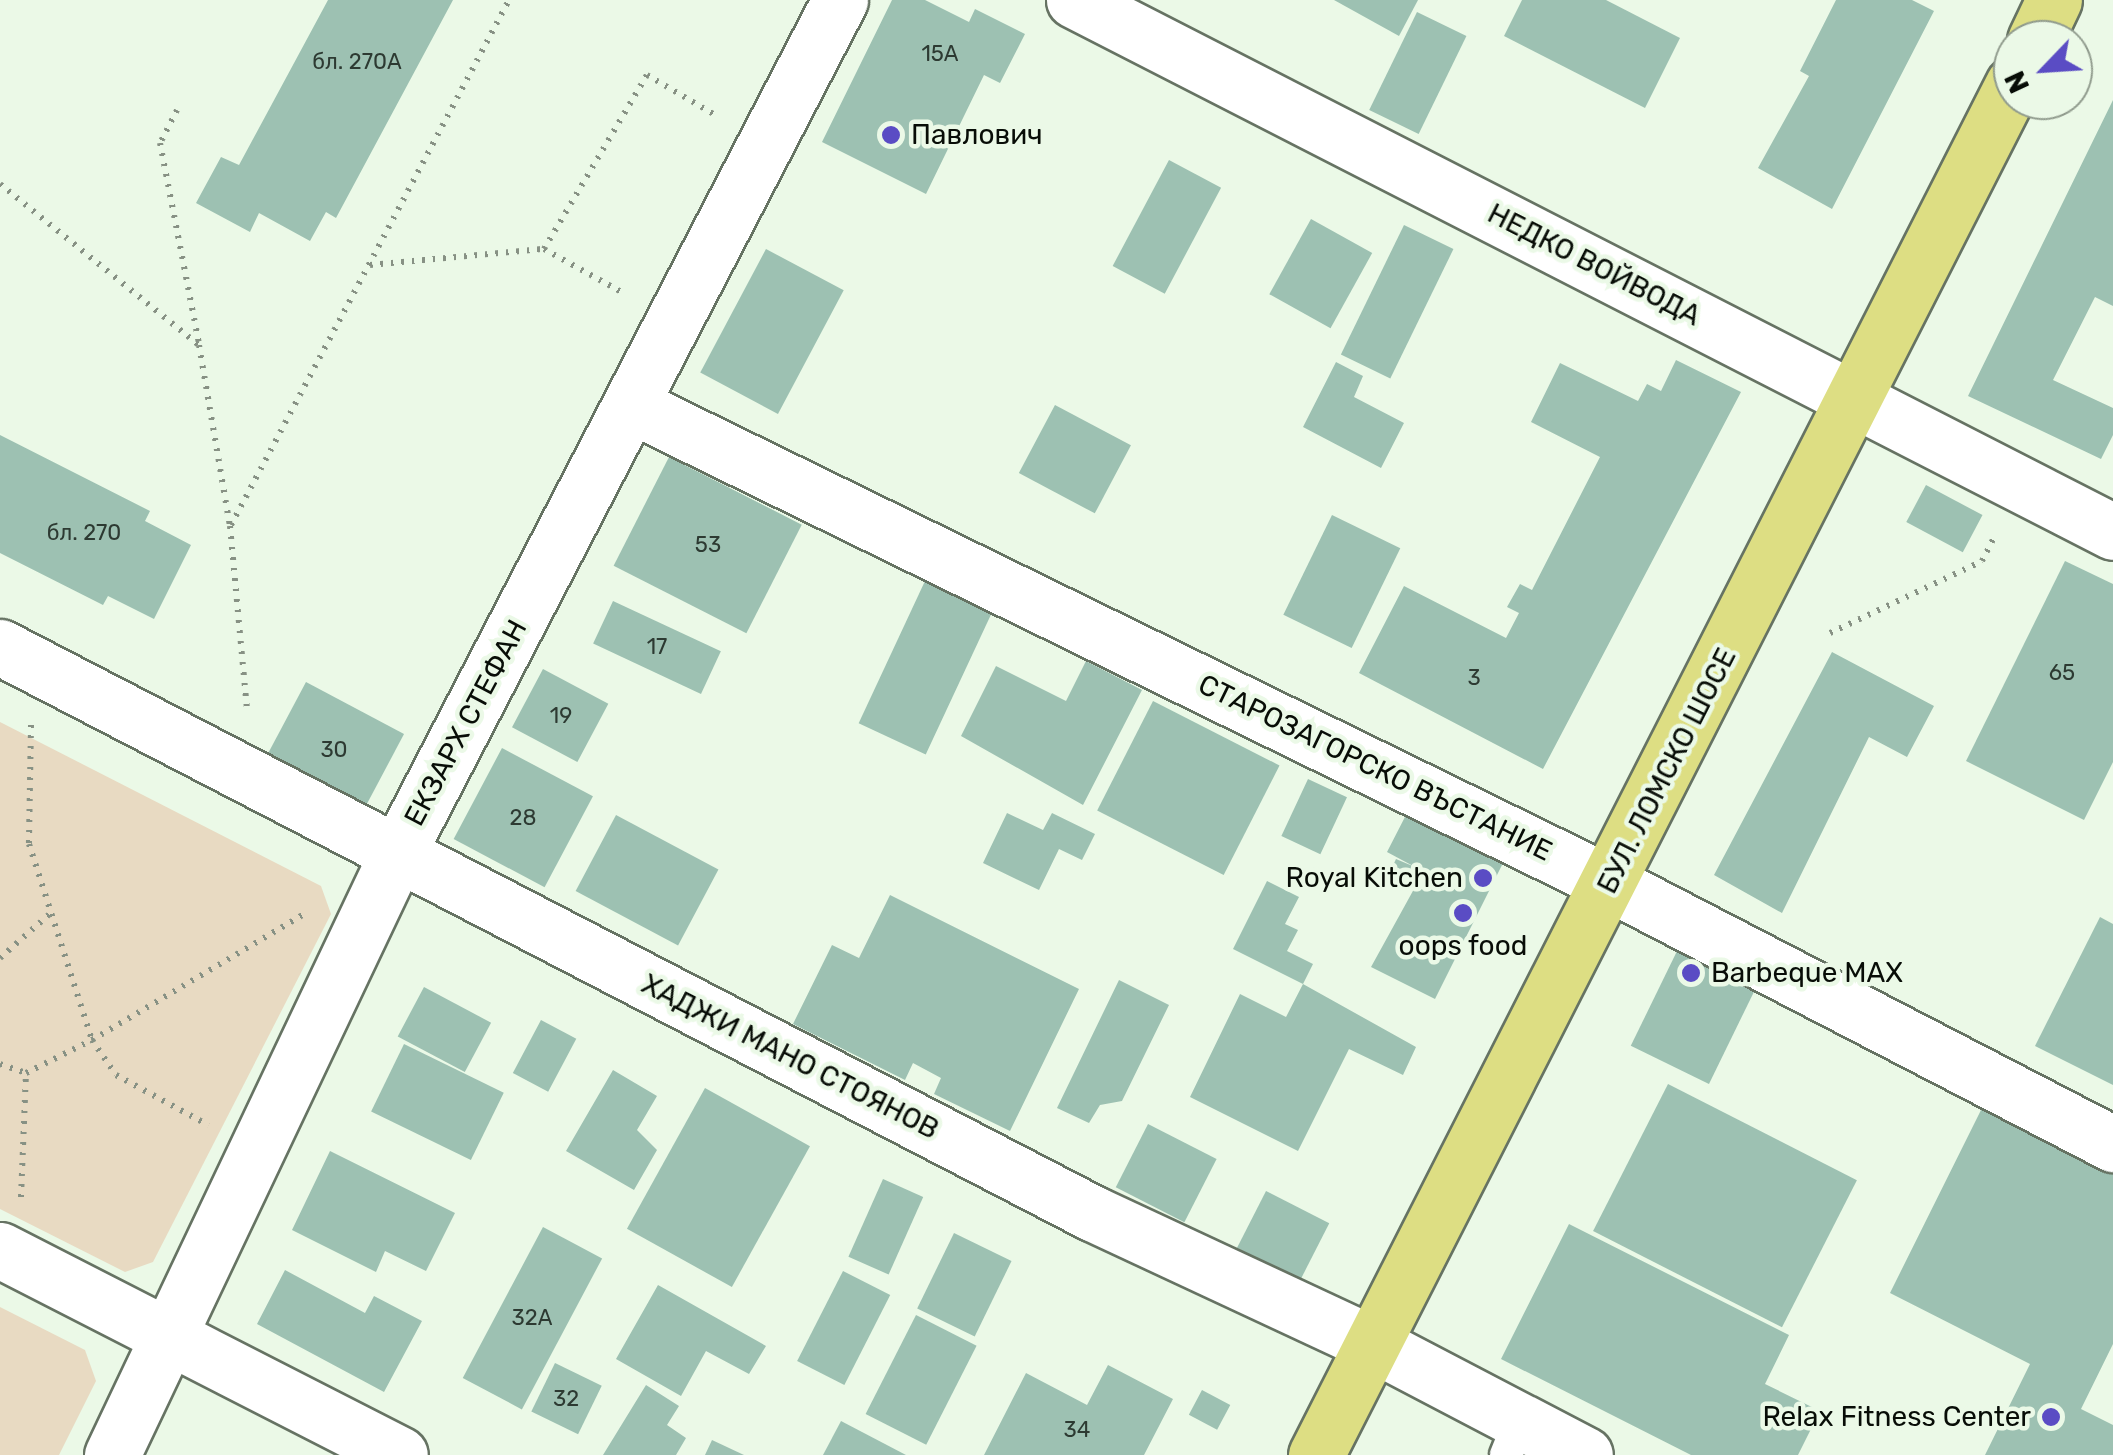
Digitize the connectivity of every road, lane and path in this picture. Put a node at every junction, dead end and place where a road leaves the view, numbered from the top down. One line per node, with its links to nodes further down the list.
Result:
1 (509, 0): 9 (path)
2 (840, 0): 6 (street, ЕКЗАРХ СТЕФАН)
3 (1074, 0): 12 (street, НЕДКО ВОЙВОДА)
4 (177, 110): 11 (path)
5 (1995, 120): 12 (main road, БУЛ. ЛОМСКО ШОСЕ)
6 (766, 145): 8 (path); 10 (street, ЕКЗАРХ СТЕФАН)
7 (0, 184): 11 (path)
8 (544, 249): 9 (path); 10 (path)
9 (368, 265): 15 (path)
10 (674, 321): 13 (street, ЕКЗАРХ СТЕФАН)
11 (200, 346): 15 (path)
12 (1856, 398): 14 (street, НЕДКО ВОЙВОДА); 21 (main road, БУЛ. ЛОМСКО ШОСЕ)
13 (632, 404): 20 (street, ЕКЗАРХ СТЕФАН); 21 (street, СТАРОЗАГОРСКО ВЪСТАНИЕ)
14 (2022, 484): 16 (street, НЕДКО ВОЙВОДА); 17 (path)
15 (230, 526): 19 (path)
16 (2113, 532)
17 (1830, 634)
18 (16, 655): 19 (street, ХАДЖИ МАНО СТОЯНОВ); 22 (path)
19 (254, 778): 20 (street, ХАДЖИ МАНО СТОЯНОВ)
20 (397, 854): 29 (street, ЕКЗАРХ СТЕФАН); 32 (street, ХАДЖИ МАНО СТОЯНОВ)
21 (1609, 882): 28 (street, СТАРОЗАГОРСКО ВЪСТАНИЕ); 32 (main road, БУЛ. ЛОМСКО ШОСЕ)
22 (54, 910): 24 (path); 25 (path)
23 (309, 911): 25 (path)
24 (0, 958)
25 (92, 1040): 27 (path); 29 (path)
26 (0, 1064): 27 (path)
27 (26, 1073): 30 (path)
28 (2113, 1144)
29 (258, 1150): 31 (street, ЕКЗАРХ СТЕФАН)
30 (9, 1255): 31 (street)
31 (170, 1337): 34 (street, ЕКЗАРХ СТЕФАН); 35 (street)
32 (1373, 1344): 33 (street, ХАДЖИ МАНО СТОЯНОВ); 36 (main road, БУЛ. ЛОМСКО ШОСЕ)
33 (1513, 1438): 37 (street, ХАДЖИ МАНО СТОЯНОВ)
34 (112, 1455)
35 (400, 1455)
36 (1316, 1455)
37 (1586, 1455)

